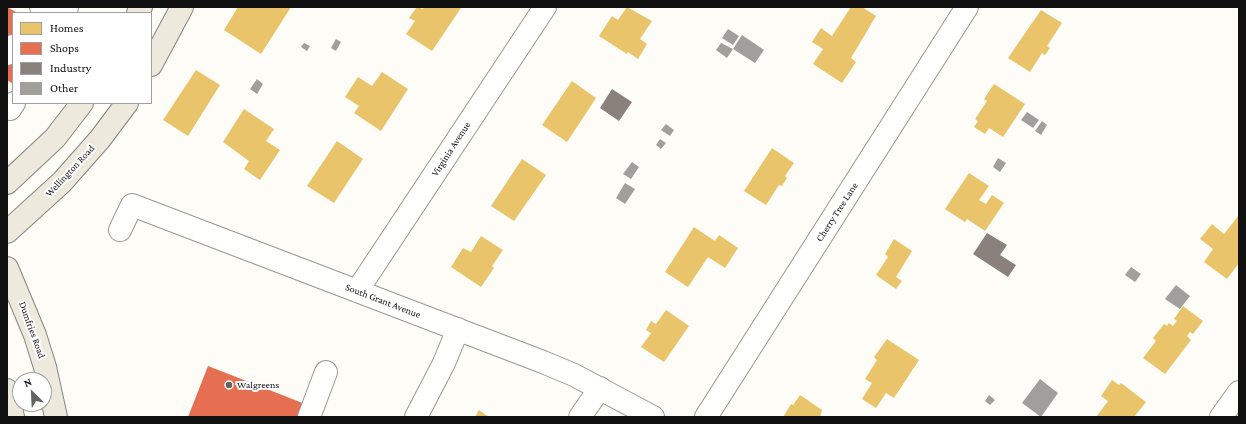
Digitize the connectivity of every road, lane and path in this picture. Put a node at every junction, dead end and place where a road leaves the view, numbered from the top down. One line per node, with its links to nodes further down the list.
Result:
1 (182, 7): 4 (main road)
2 (545, 7): 11 (street, Virginia Avenue)
3 (967, 7): 23 (street, Cherry Tree Lane)
4 (152, 63)
5 (81, 104): 7 (main road)
6 (126, 104): 9 (main road, Wellington Road)
7 (7, 183)
8 (120, 230): 11 (street, South Grant Avenue)
9 (7, 232)
10 (7, 268): 18 (main road, Dumfries Road)
11 (357, 291): 12 (street, South Grant Avenue)
12 (458, 329): 14 (street, South Grant Avenue); 20 (street)
13 (326, 372): 19 (street)
14 (600, 388): 21 (street); 22 (street, South Grant Avenue)
15 (7, 390): 17 (main road)
16 (1239, 392): 24 (street)
17 (13, 417)
18 (56, 417)
19 (309, 417)
20 (416, 417)
21 (580, 417)
22 (653, 417)
23 (706, 417)
24 (1221, 417)

